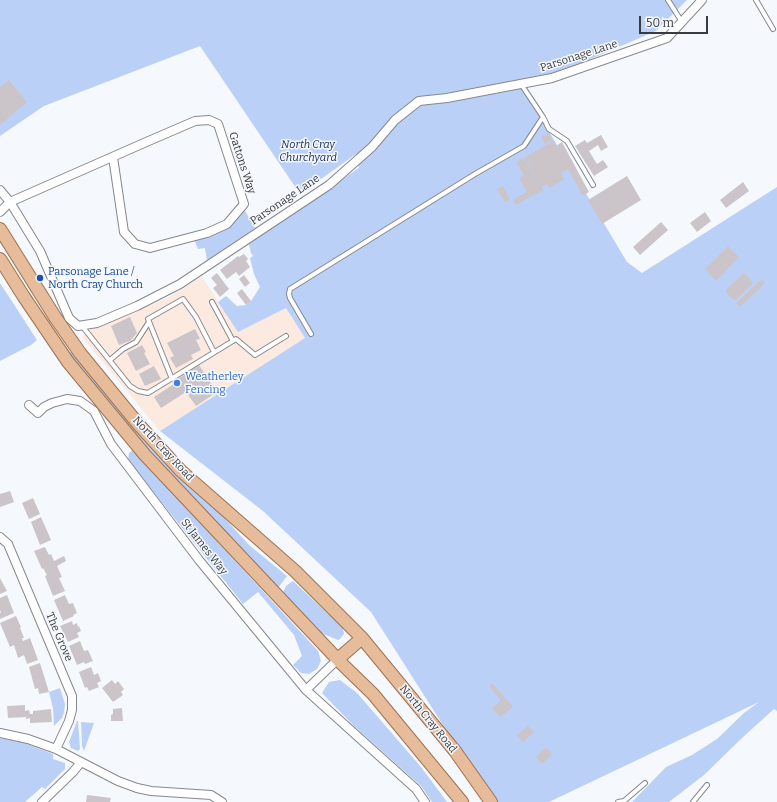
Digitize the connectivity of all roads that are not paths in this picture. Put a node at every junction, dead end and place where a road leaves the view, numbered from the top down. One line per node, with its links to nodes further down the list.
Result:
1 (668, 0): 4 (lane)
2 (702, 0): 4 (street, Parsonage Lane)
3 (756, 0): 5 (lane)
4 (682, 22): 6 (street, Parsonage Lane)
5 (773, 29)
6 (521, 84): 7 (lane); 17 (street, Parsonage Lane)
7 (543, 117): 9 (lane); 18 (lane)
8 (113, 158): 8 (street, Gattons Way); 11 (street, Gattons Way)
9 (593, 185)
10 (0, 190): 11 (street)
11 (10, 202): 12 (street, Gattons Way); 17 (street)
12 (0, 212)
13 (0, 229): 26 (main road, North Cray Road)
14 (0, 259): 27 (main road, North Cray Road)
15 (212, 302): 20 (lane)
16 (149, 322): 21 (lane); 22 (lane); 23 (lane)
17 (81, 325): 22 (lane)
18 (311, 334)
19 (286, 336): 20 (lane)
20 (233, 341): 21 (lane)
21 (214, 352): 23 (lane)
22 (110, 360): 23 (lane)
23 (172, 379)
24 (28, 405): 28 (street, St James Way)
25 (0, 537): 30 (street, The Grove)
26 (362, 638): 27 (main road); 38 (main road, North Cray Road)
27 (338, 659): 28 (street); 37 (main road, North Cray Road)
28 (306, 690): 36 (street, St James Way)
29 (0, 733): 30 (street)
30 (56, 749): 31 (street)
31 (82, 762): 34 (street); 35 (street)
32 (645, 783): 39 (lane)
33 (707, 785): 40 (lane)
34 (42, 802)
35 (222, 802)
36 (425, 802)
37 (462, 802)
38 (491, 802)
39 (618, 802)
40 (693, 802)

